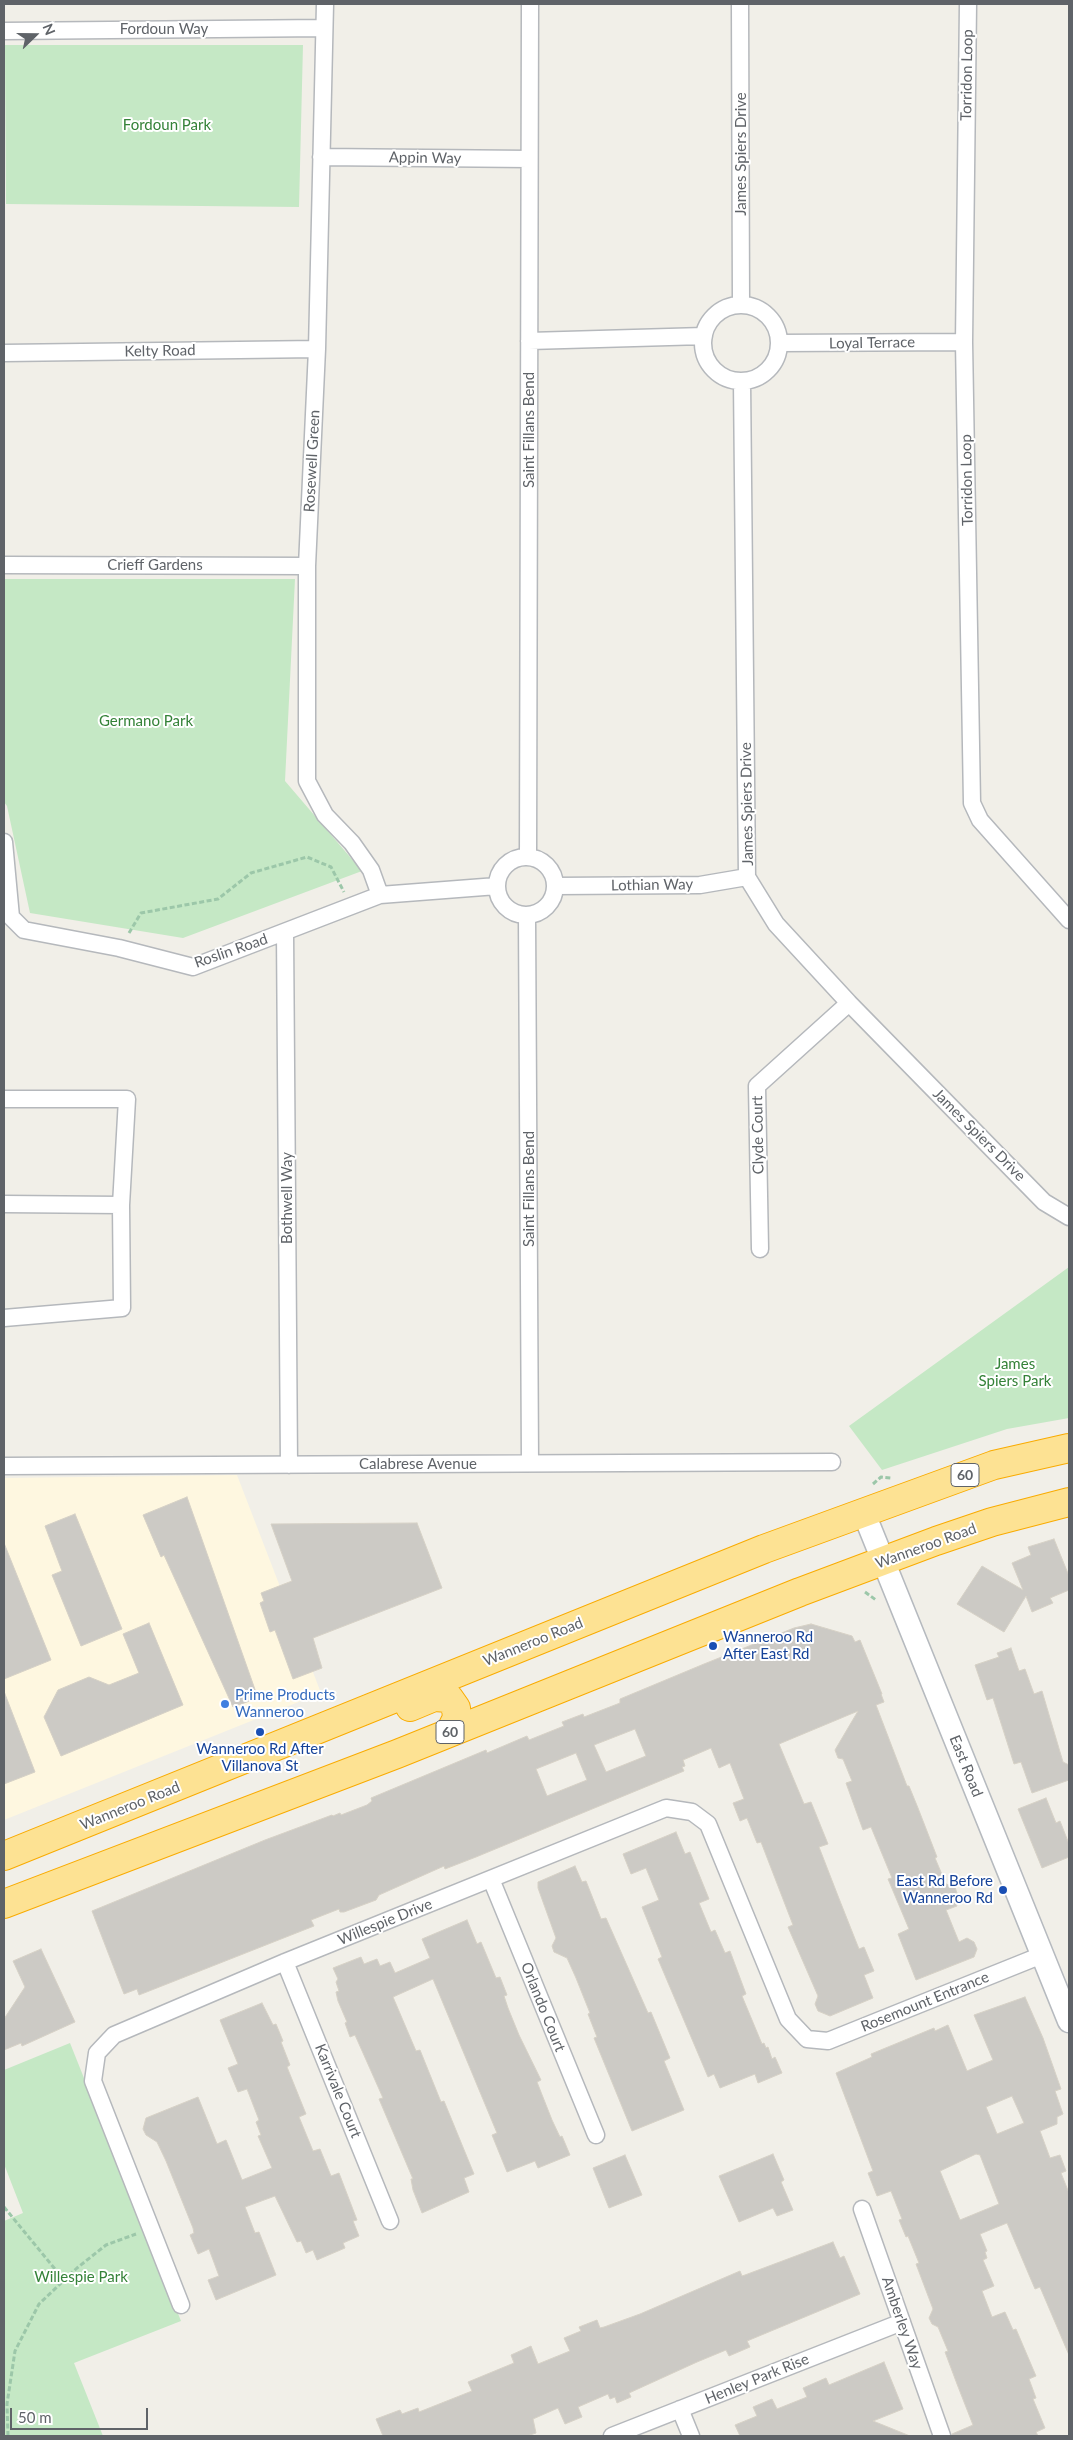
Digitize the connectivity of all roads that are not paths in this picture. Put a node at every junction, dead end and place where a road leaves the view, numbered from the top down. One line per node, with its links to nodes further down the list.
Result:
1 (325, 4): 5 (street, Rosewell Green)
2 (530, 4): 8 (street, Saint Fillans Bend)
3 (740, 4): 9 (street, James Spiers Drive)
4 (968, 4): 12 (street, Torridon Loop)
5 (324, 28): 6 (street, Fordoun Way); 7 (street, Rosewell Green)
6 (4, 30)
7 (321, 157): 8 (street, Appin Way); 14 (street, Rosewell Green)
8 (530, 159): 11 (street, Saint Fillans Bend)
9 (741, 305): 10 (street); 13 (street)
10 (704, 336): 11 (street); 16 (street)
11 (529, 341): 20 (street, Saint Fillans Bend)
12 (964, 342): 13 (street, Loyal Terrace); 26 (street, Torridon Loop)
13 (779, 344): 16 (street)
14 (317, 349): 15 (street, Kelty Road); 18 (street, Rosewell Green)
15 (4, 353)
16 (742, 381): 21 (street, James Spiers Drive)
17 (4, 565): 18 (street, Crieff Gardens)
18 (307, 566): 24 (street, Rosewell Green)
19 (4, 842): 27 (street, Roslin Road)
20 (528, 857): 22 (street); 23 (street)
21 (748, 877): 23 (street, Lothian Way); 28 (street, James Spiers Drive)
22 (497, 886): 24 (street, Roslin Road); 25 (street)
23 (556, 886): 25 (street)
24 (380, 896): 27 (street, Roslin Road)
25 (528, 916): 37 (street, Saint Fillans Bend)
26 (1069, 920)
27 (285, 932): 38 (street, Bothwell Way)
28 (849, 1003): 32 (street, James Spiers Drive); 33 (street, Clyde Court)
29 (4, 1099): 31 (street)
30 (4, 1204): 31 (street)
31 (121, 1205): 34 (street)
32 (1069, 1217)
33 (760, 1249)
34 (4, 1318)
35 (1069, 1448): 41 (highway, Wanneroo Road / 60)
36 (832, 1462): 37 (street, Calabrese Avenue)
37 (530, 1463): 38 (street, Calabrese Avenue)
38 (289, 1465): 39 (street, Calabrese Avenue)
39 (4, 1466)
40 (1069, 1502): 42 (highway, Wanneroo Road / 60)
41 (863, 1511): 42 (street, East Road); 44 (highway, Wanneroo Road / 60)
42 (884, 1560): 43 (highway, Wanneroo Road / 60); 48 (street, East Road)
43 (450, 1732): 44 (highway, 60); 47 (highway, Wanneroo Road / 60)
44 (238, 1763): 45 (highway, Wanneroo Road / 60)
45 (4, 1856)
46 (491, 1879): 49 (street, Willespie Drive); 51 (street, Willespie Drive); 52 (street, Orlando Court)
47 (4, 1904)
48 (1042, 1955): 50 (street, East Road); 51 (street, Rosemount Entrance)
49 (286, 1962): 54 (street, Karrivale Court); 55 (street, Willespie Drive)
50 (1069, 2021)
51 (807, 2039)
52 (596, 2135)
53 (862, 2209): 56 (street, Amberley Way)
54 (390, 2221)
55 (181, 2305)
56 (902, 2322): 57 (street, Henley Park Rise); 60 (street, Amberley Way)
57 (680, 2409): 58 (street, Henley Park Rise); 59 (street)
58 (612, 2436)
59 (691, 2436)
60 (942, 2436)

